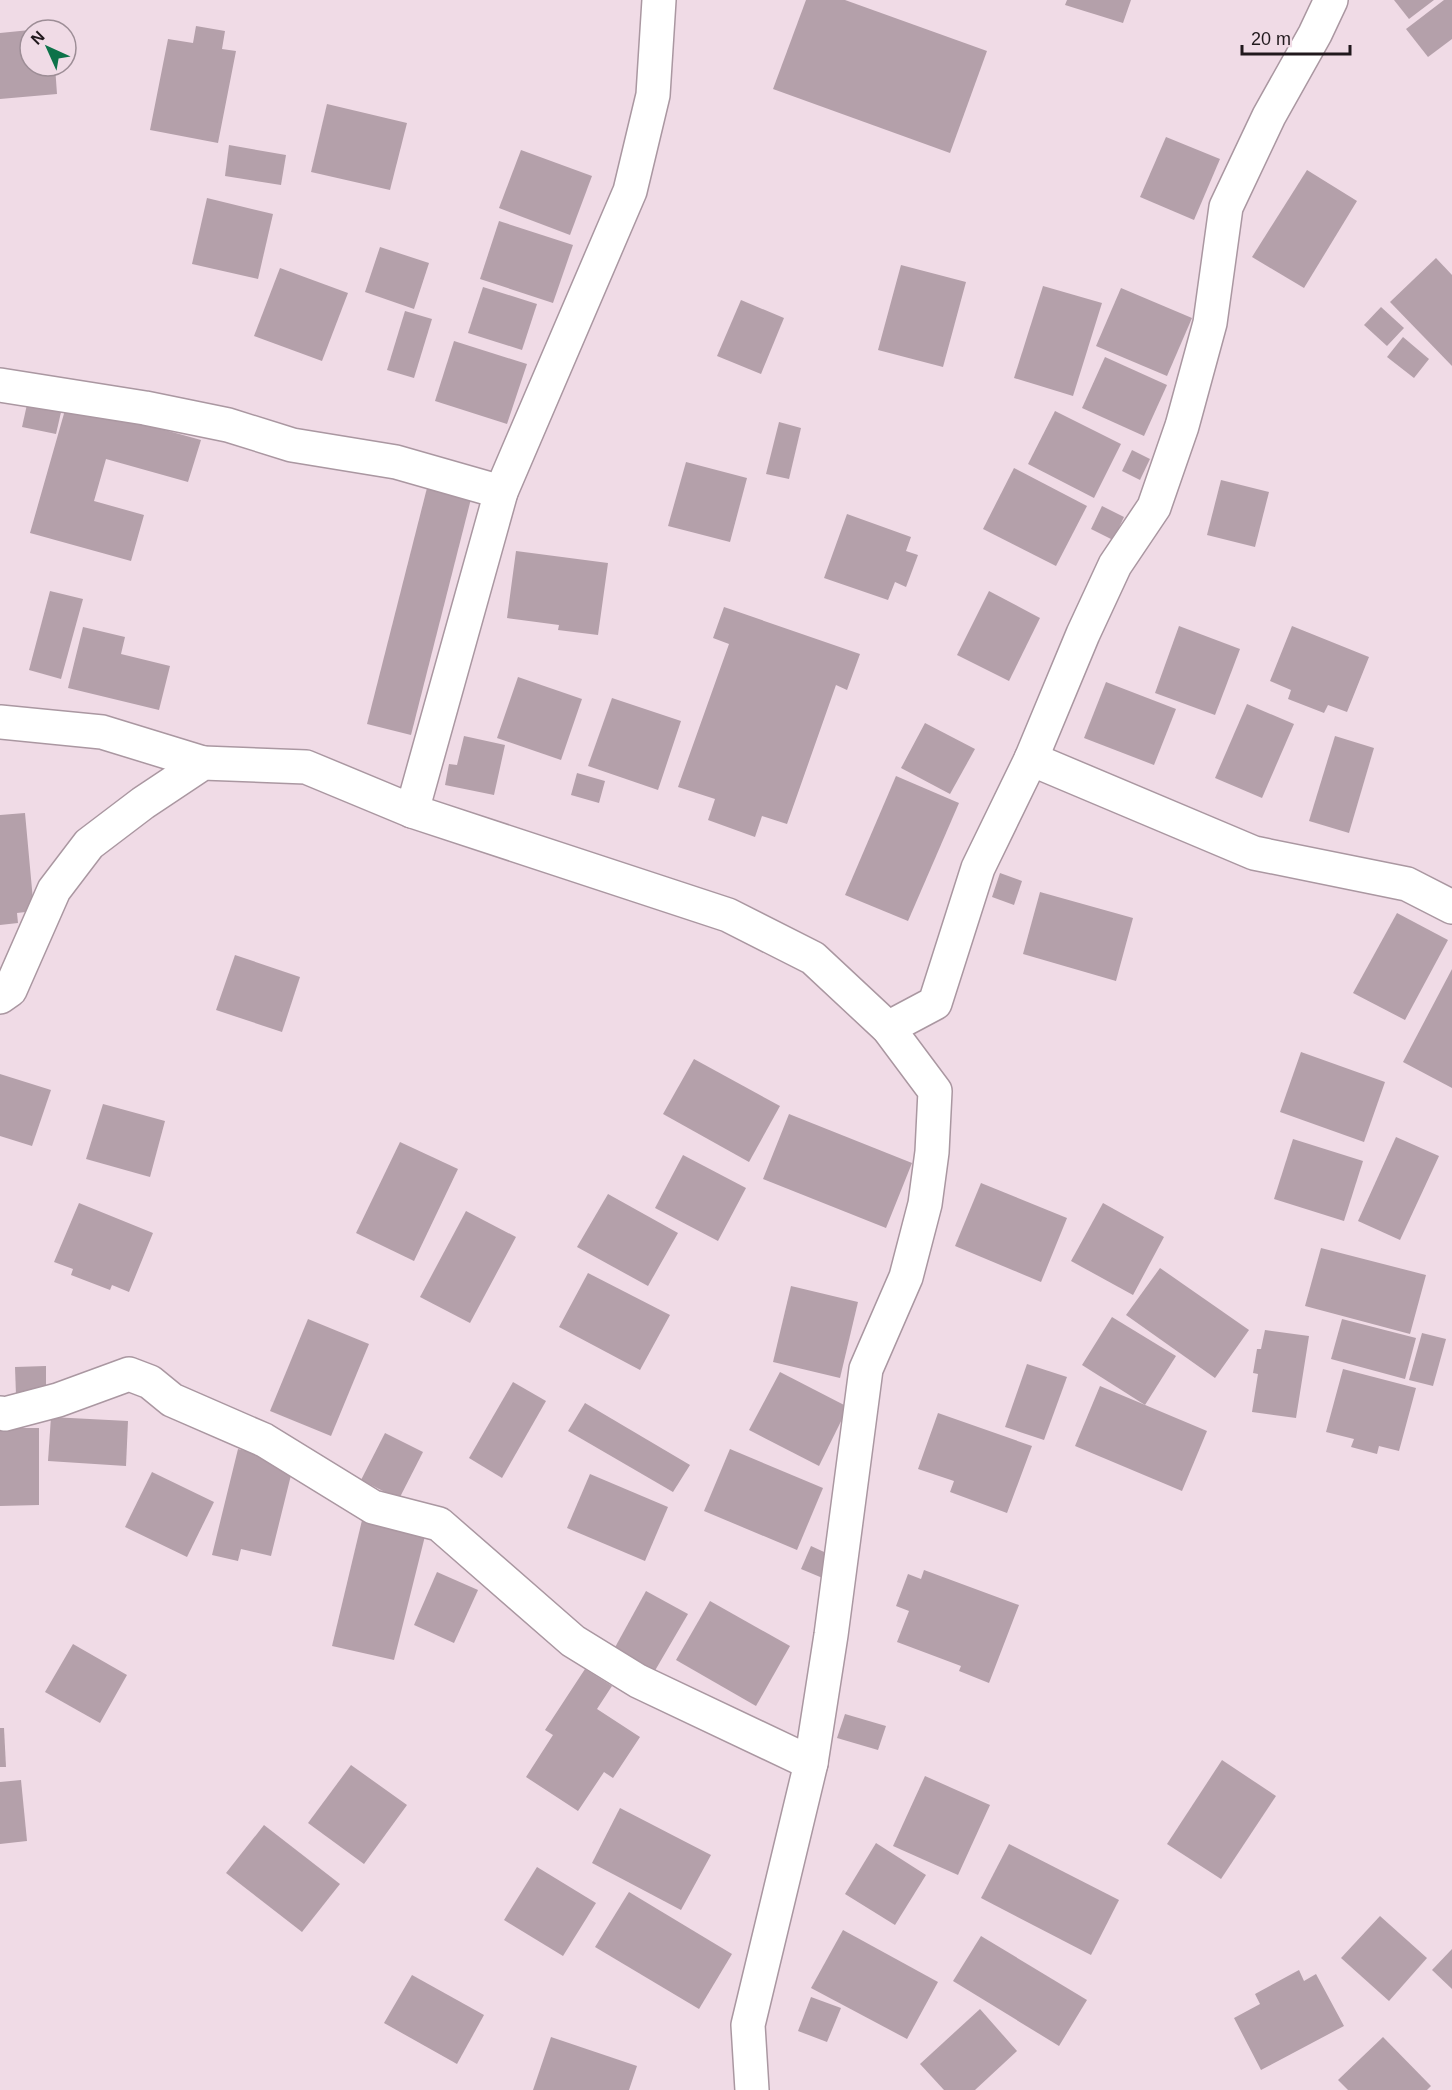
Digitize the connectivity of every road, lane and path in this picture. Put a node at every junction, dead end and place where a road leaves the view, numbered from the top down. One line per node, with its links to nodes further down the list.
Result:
1 (659, 0): 4 (street)
2 (1331, 0): 6 (street)
3 (0, 385): 4 (street)
4 (501, 492): 8 (street)
5 (0, 722): 7 (street)
6 (1031, 759): 9 (street); 11 (street)
7 (203, 763): 8 (street); 10 (street)
8 (412, 811): 11 (street)
9 (1452, 907)
10 (0, 997)
11 (888, 1028): 13 (street)
12 (0, 1413): 13 (street)
13 (811, 1763): 14 (street)
14 (752, 2090)

